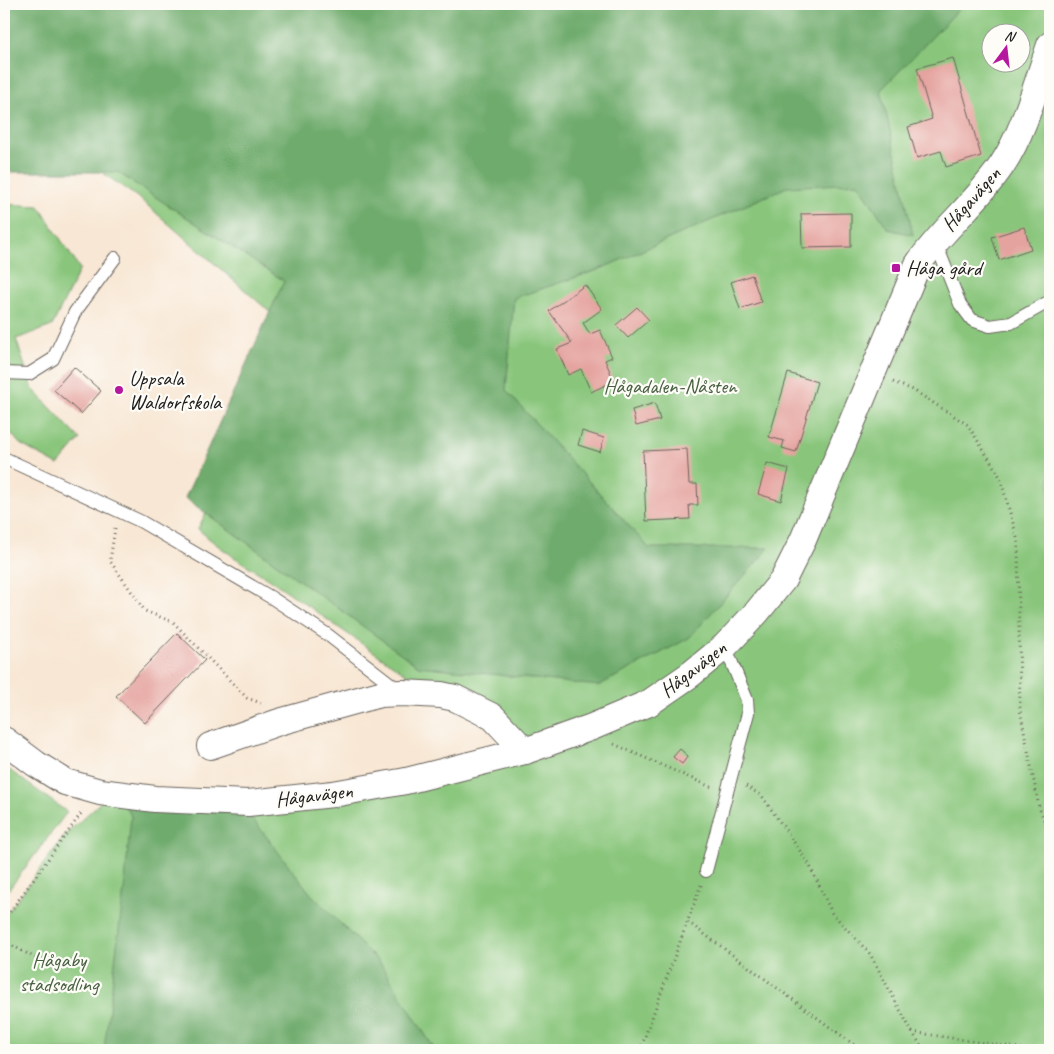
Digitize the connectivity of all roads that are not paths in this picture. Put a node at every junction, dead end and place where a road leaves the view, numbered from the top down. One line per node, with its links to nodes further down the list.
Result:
1 (1050, 45): 2 (street, Hågavägen)
2 (935, 241): 4 (lane); 7 (street, Hågavägen)
3 (115, 258): 5 (lane)
4 (1050, 301)
5 (4, 374)
6 (4, 458): 8 (lane)
7 (725, 646): 11 (street, Hågavägen); 12 (lane)
8 (402, 693): 10 (street); 11 (street)
9 (4, 740): 11 (street, Hågavägen)
10 (210, 746)
11 (525, 751)
12 (706, 871)

